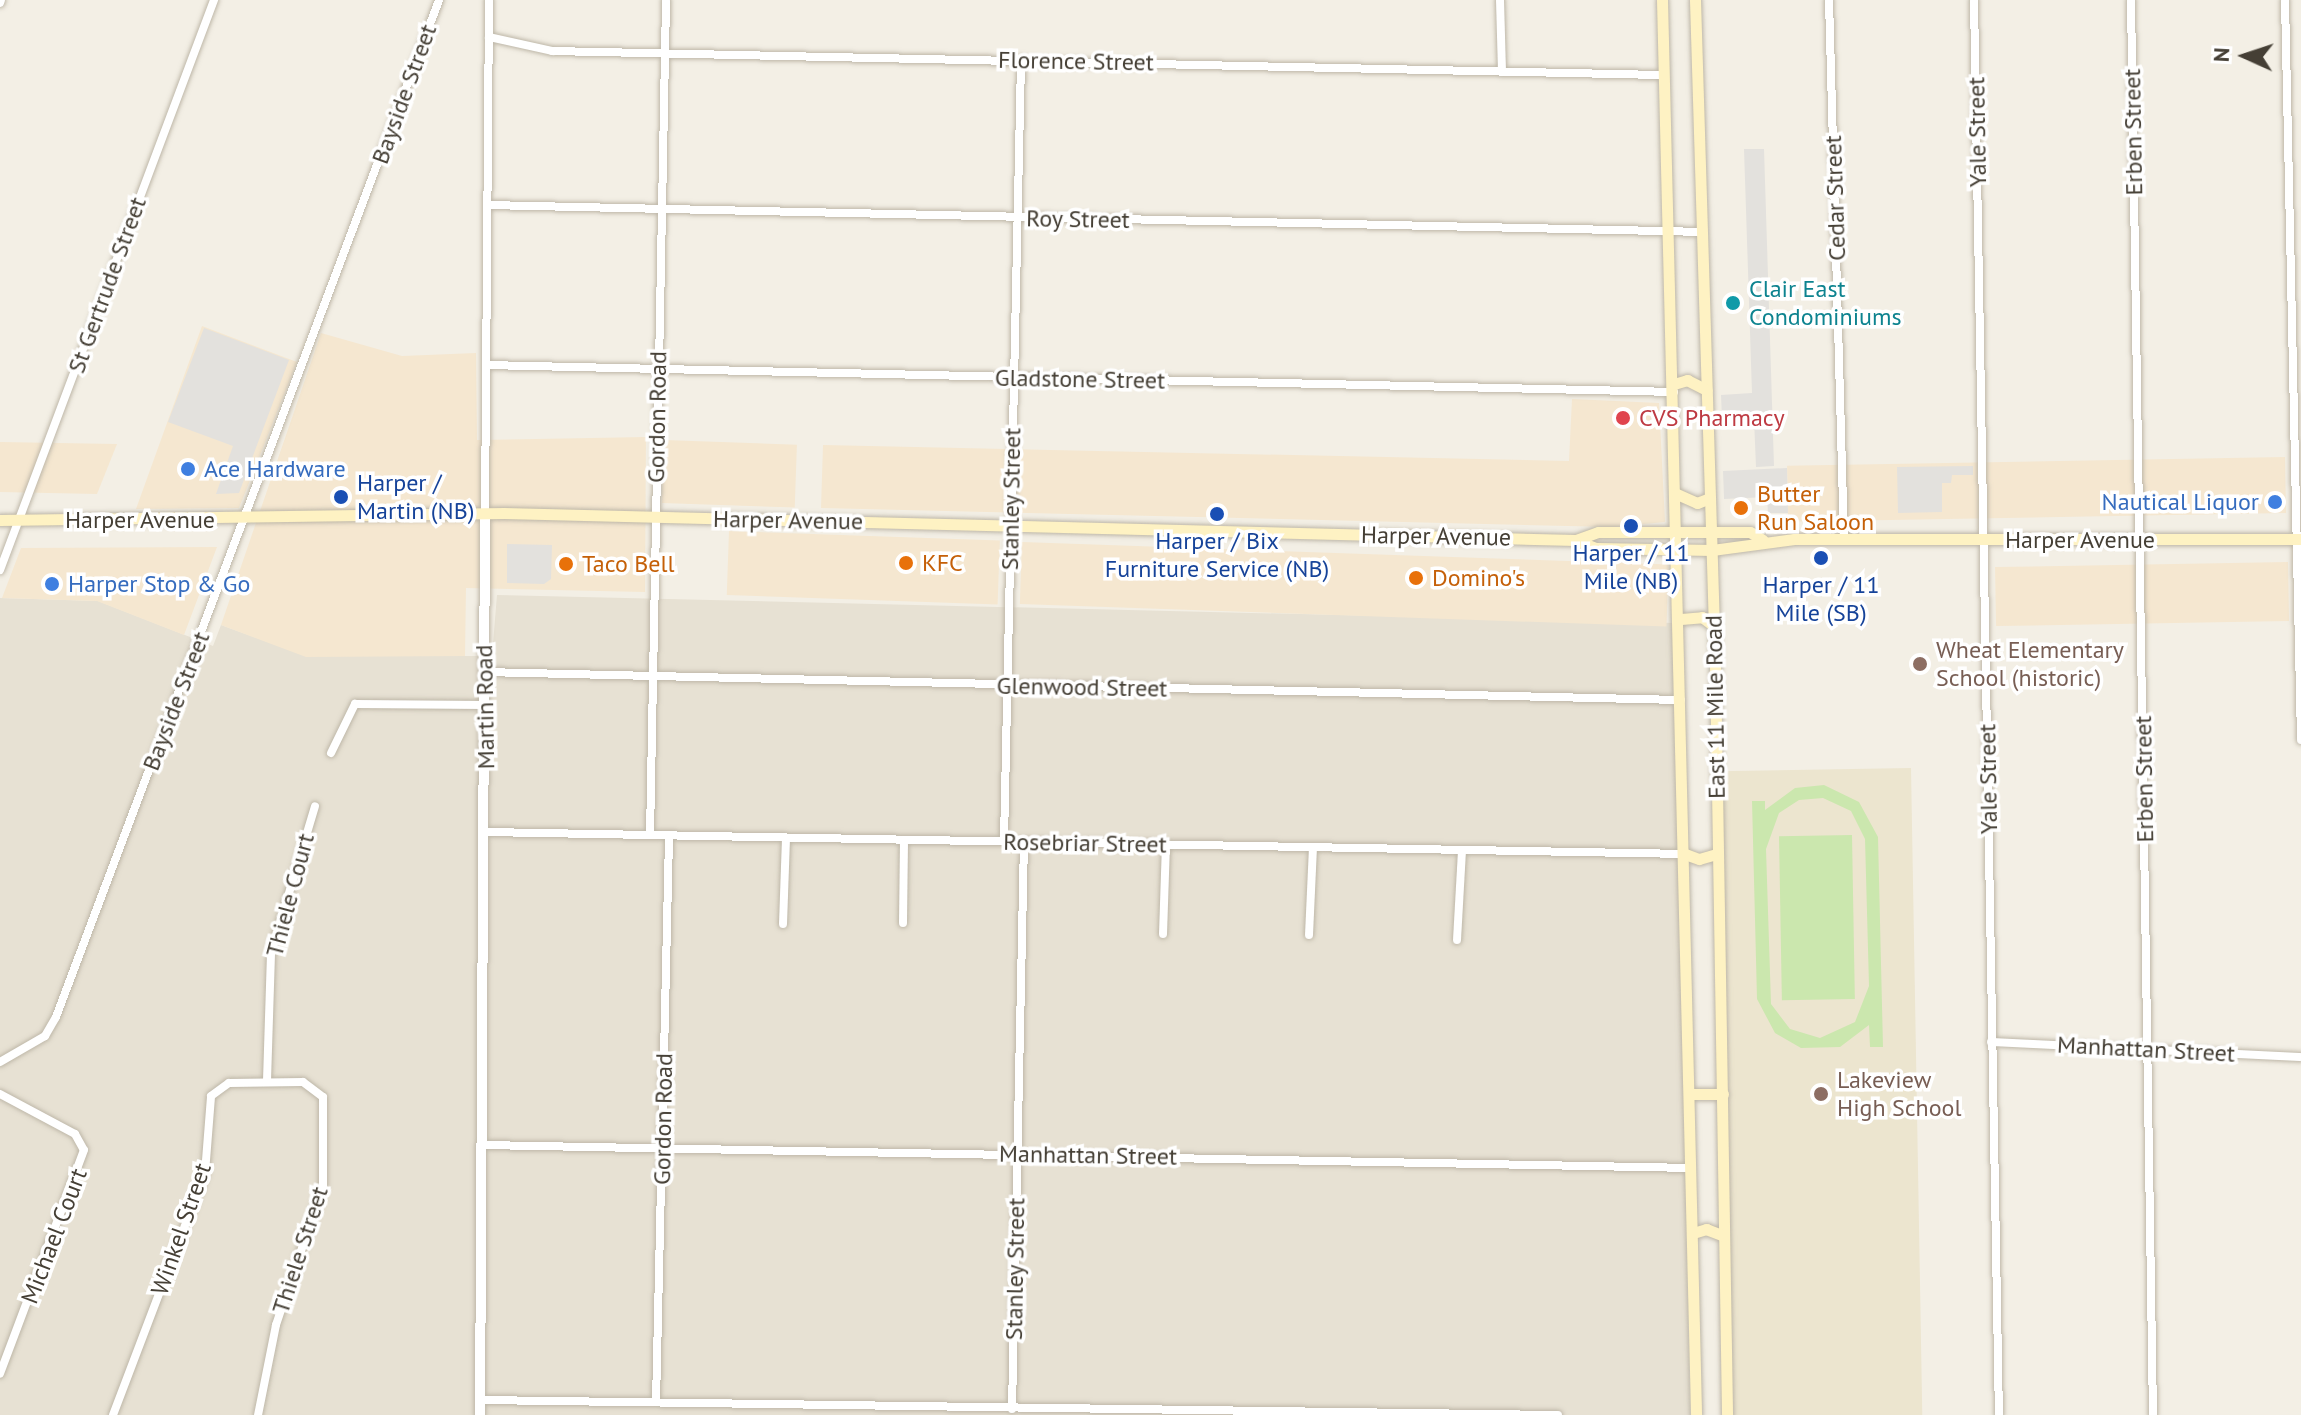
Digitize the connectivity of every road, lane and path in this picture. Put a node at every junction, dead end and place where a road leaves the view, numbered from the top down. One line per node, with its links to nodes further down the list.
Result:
1 (214, 0): 33 (street, St Gertrude Street)
2 (439, 0): 32 (street, Bayside Street)
3 (489, 0): 12 (street, Martin Road)
4 (666, 0): 13 (street, Gordon Road)
5 (1500, 0): 15 (street)
6 (1662, 0): 16 (main road, East 11 Mile Road)
7 (1695, 0): 21 (main road, East 11 Mile Road)
8 (1829, 0): 40 (street, Cedar Street)
9 (1974, 0): 41 (street, Yale Street)
10 (2131, 0): 42 (street, Erben Street)
11 (2285, 0): 37 (street)
12 (489, 37): 13 (street, Florence Street); 17 (street, Martin Road)
13 (665, 50): 14 (street, Florence Street); 18 (street, Gordon Road)
14 (1021, 60): 15 (street, Florence Street); 19 (street, Stanley Street)
15 (1502, 71): 16 (street, Florence Street)
16 (1664, 75): 20 (main road, East 11 Mile Road)
17 (487, 205): 18 (street, Roy Street); 22 (street, Martin Road)
18 (661, 210): 19 (street, Roy Street); 23 (street, Gordon Road)
19 (1018, 218): 20 (street, Roy Street); 24 (street, Stanley Street)
20 (1669, 232): 21 (street); 25 (main road, East 11 Mile Road)
21 (1701, 232): 26 (main road, East 11 Mile Road)
22 (486, 365): 23 (street, Gladstone Street); 29 (street, Martin Road)
23 (659, 369): 24 (street, Gladstone Street); 30 (street, Gordon Road)
24 (1014, 378): 25 (street, Gladstone Street); 34 (street, Stanley Street)
25 (1674, 388): 26 (main road); 27 (main road, East 11 Mile Road)
26 (1707, 390): 28 (main road, East 11 Mile Road)
27 (1677, 494): 28 (main road); 35 (main road, East 11 Mile Road)
28 (1710, 498): 36 (main road, East 11 Mile Road)
29 (485, 513): 30 (main road, Harper Avenue); 32 (main road, Harper Avenue); 48 (street, Martin Road)
30 (654, 517): 34 (main road, Harper Avenue); 49 (street, Gordon Road)
31 (0, 520): 33 (main road, Harper Avenue)
32 (244, 520): 33 (main road, Harper Avenue); 76 (street, Bayside Street)
33 (19, 521): 45 (street, St Gertrude Street)
34 (1011, 526): 38 (main road, Harper Avenue); 50 (street, Stanley Street)
35 (1679, 533): 36 (main road, Harper Avenue); 38 (main road, Harper Avenue); 43 (main road, East 11 Mile Road)
36 (1711, 533): 39 (main road, Harper Avenue); 44 (main road, East 11 Mile Road)
37 (2299, 539): 42 (main road, Harper Avenue); 53 (street)
38 (1576, 540): 43 (main road, Harper Avenue)
39 (1763, 540): 40 (main road, Harper Avenue); 44 (main road, Harper Avenue)
40 (1844, 540): 41 (main road, Harper Avenue)
41 (1986, 540): 42 (main road, Harper Avenue); 73 (street, Yale Street)
42 (2141, 541): 74 (street, Erben Street)
43 (1679, 550): 44 (main road, Harper Avenue); 46 (main road, East 11 Mile Road)
44 (1712, 550): 47 (main road, East 11 Mile Road)
45 (0, 570)
46 (1681, 619): 47 (main road); 51 (main road, East 11 Mile Road)
47 (1714, 626): 67 (main road, East 11 Mile Road)
48 (483, 672): 49 (street, Glenwood Street); 52 (street, Martin Road)
49 (650, 676): 50 (street, Glenwood Street); 57 (street, Gordon Road)
50 (1007, 685): 51 (street, Glenwood Street); 61 (street, Stanley Street)
51 (1682, 700): 66 (main road, East 11 Mile Road)
52 (487, 705): 54 (street); 56 (street, Martin Road)
53 (2301, 740)
54 (331, 753)
55 (315, 806): 77 (street, Thiele Court)
56 (486, 832): 57 (street, Rosebriar Street); 81 (street, Martin Road)
57 (650, 835): 58 (street, Rosebriar Street)
58 (669, 836): 59 (street, Rosebriar Street); 82 (street, Gordon Road)
59 (786, 839): 60 (street, Rosebriar Street); 69 (street)
60 (904, 840): 61 (street, Rosebriar Street); 68 (street)
61 (1004, 841): 62 (street, Rosebriar Street)
62 (1024, 842): 63 (street, Rosebriar Street); 83 (street, Stanley Street)
63 (1166, 844): 64 (street, Rosebriar Street); 70 (street)
64 (1313, 848): 65 (street, Rosebriar Street); 71 (street)
65 (1462, 851): 66 (street, Rosebriar Street); 72 (street)
66 (1685, 854): 67 (main road); 79 (main road, East 11 Mile Road)
67 (1716, 854): 80 (main road, East 11 Mile Road)
68 (903, 923)
69 (783, 924)
70 (1163, 934)
71 (1309, 935)
72 (1457, 940)
73 (1991, 1042): 74 (street, Manhattan Street); 97 (street, Yale Street)
74 (2148, 1049): 75 (street, Manhattan Street); 98 (street, Erben Street)
75 (2301, 1057)
76 (0, 1062)
77 (267, 1081): 91 (street, Winkel Street); 92 (street, Thiele Street)
78 (0, 1094): 87 (street, Michael Court)
79 (1690, 1094): 80 (main road); 84 (main road, East 11 Mile Road)
80 (1723, 1094): 86 (main road, East 11 Mile Road)
81 (484, 1145): 82 (street, Manhattan Street); 88 (street, Martin Road)
82 (662, 1147): 83 (street, Manhattan Street); 89 (street, Gordon Road)
83 (1017, 1153): 84 (street, Manhattan Street); 90 (street, Stanley Street)
84 (1692, 1168): 85 (main road, East 11 Mile Road)
85 (1693, 1233): 86 (main road); 95 (main road, East 11 Mile Road)
86 (1724, 1236): 96 (main road, East 11 Mile Road)
87 (0, 1374)
88 (481, 1400): 89 (street); 93 (street, Martin Road)
89 (656, 1402): 90 (street)
90 (1012, 1409): 94 (street)
91 (113, 1415)
92 (258, 1415)
93 (480, 1415)
94 (1558, 1415)
95 (1696, 1415)
96 (1727, 1415)
97 (1999, 1415)
98 (2153, 1415)

